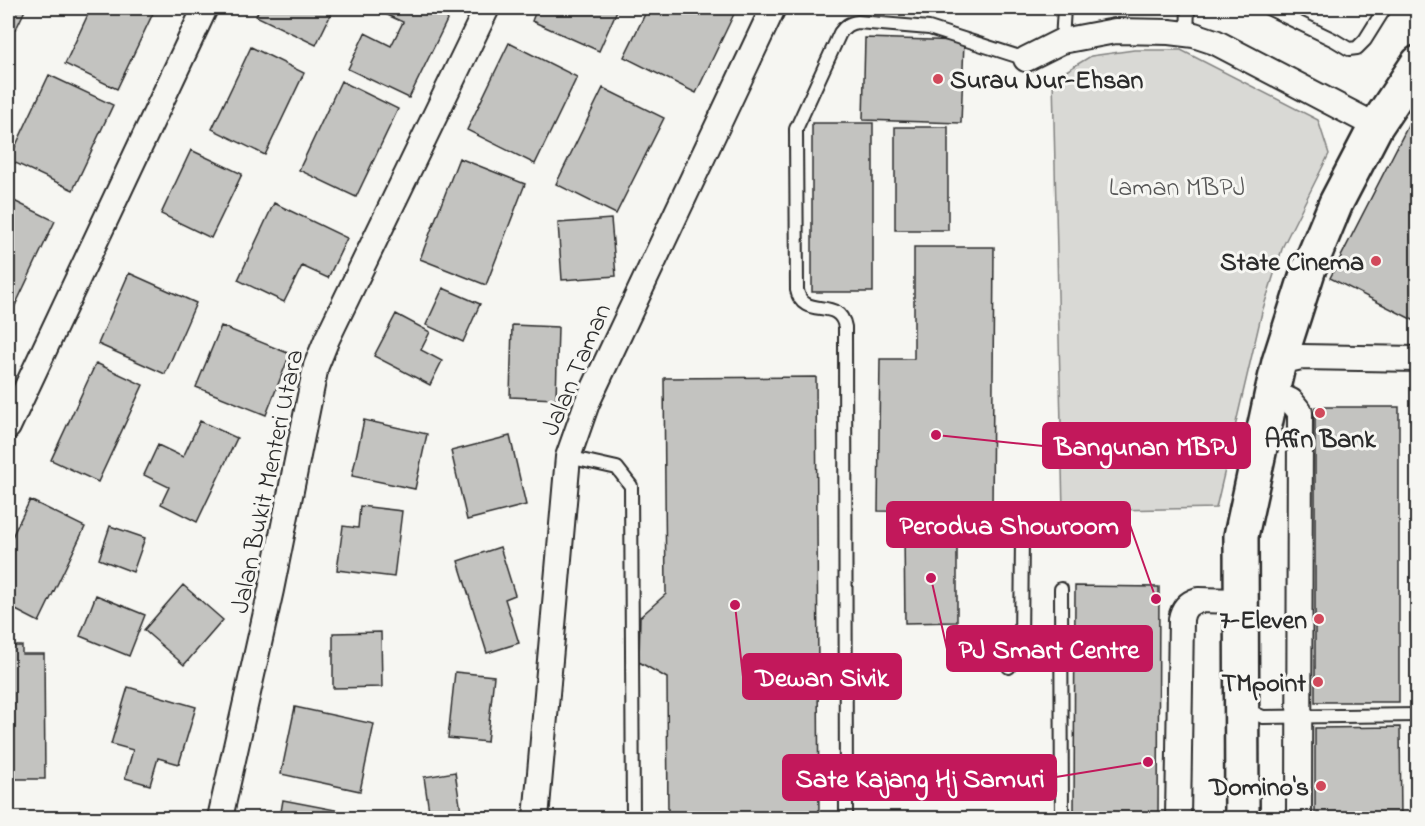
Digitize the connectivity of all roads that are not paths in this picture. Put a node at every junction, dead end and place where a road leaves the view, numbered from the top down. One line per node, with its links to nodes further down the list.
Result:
1 (205, 8): 15 (street)
2 (487, 8): 24 (street, Jalan Bukit Menteri Utara)
3 (773, 8): 16 (street, Jalan Taman)
4 (1064, 8): 9 (lane)
5 (1188, 8): 8 (lane)
6 (1268, 8): 7 (lane)
7 (1385, 8)
8 (1188, 34): 9 (street); 12 (street)
9 (1062, 41): 10 (street)
10 (1026, 59): 27 (lane)
11 (1418, 63): 12 (main road)
12 (1376, 126): 14 (main road)
13 (1418, 359): 14 (street)
14 (1276, 377): 19 (main road); 23 (street)
15 (8, 427)
16 (568, 457): 25 (street, Jalan Taman); 26 (lane)
17 (1022, 535): 20 (lane)
18 (1061, 589): 28 (lane)
19 (1240, 601): 21 (main road); 29 (street)
20 (1009, 667)
21 (1241, 707): 23 (lane); 30 (main road)
22 (1418, 715): 23 (lane)
23 (1299, 716): 31 (street)
24 (220, 819)
25 (536, 819)
26 (633, 819)
27 (846, 819)
28 (1062, 819)
29 (1178, 819)
30 (1242, 819)
31 (1299, 819)

